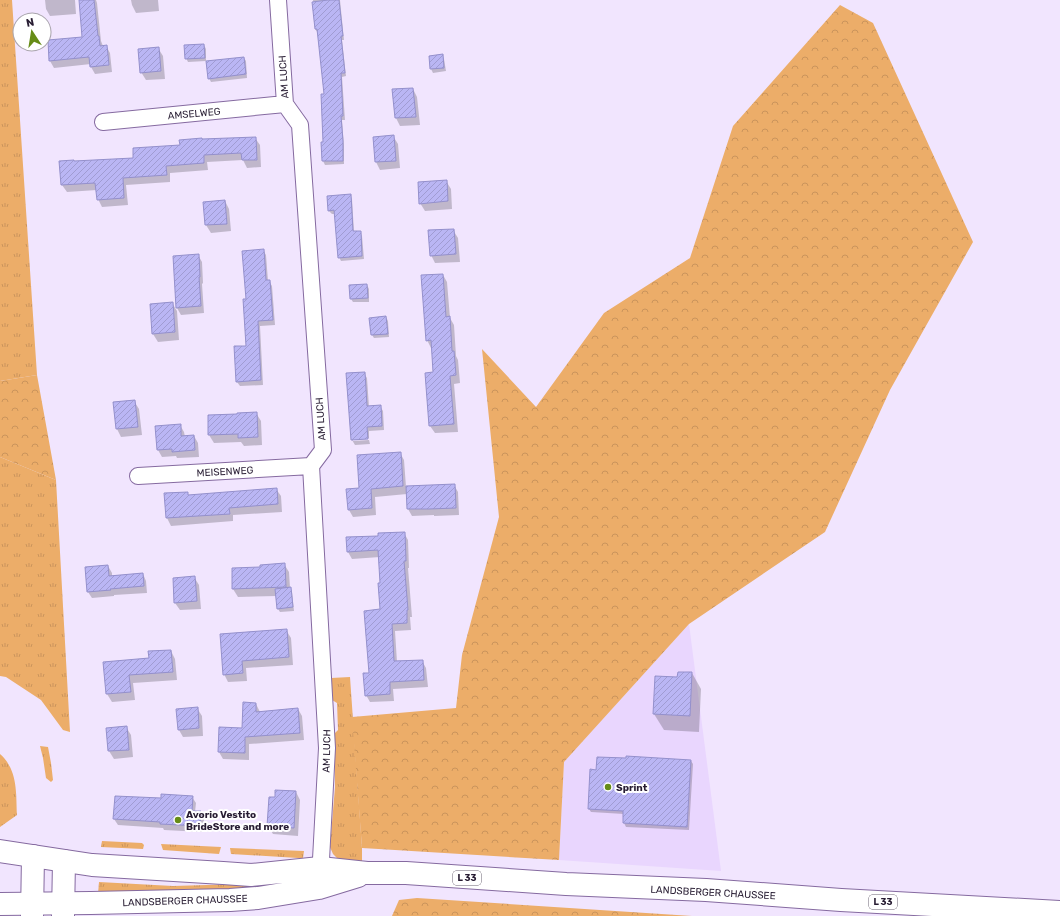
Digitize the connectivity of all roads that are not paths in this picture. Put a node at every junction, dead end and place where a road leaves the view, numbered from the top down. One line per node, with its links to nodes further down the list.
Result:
1 (278, 0): 2 (street, AM LUCH)
2 (285, 104): 3 (street, AMSELWEG); 4 (street, AM LUCH)
3 (103, 122)
4 (311, 466): 5 (street, MEISENWEG); 9 (street, AM LUCH)
5 (138, 476)
6 (0, 851): 7 (main road, LANDSBERGER CHAUSSEE)
7 (32, 864): 8 (main road, LANDSBERGER CHAUSSEE); 11 (main road)
8 (63, 868): 9 (main road, LANDSBERGER CHAUSSEE); 12 (main road)
9 (320, 878): 12 (main road, LANDSBERGER CHAUSSEE); 13 (main road, LANDSBERGER CHAUSSEE / L 33)
10 (0, 904): 11 (main road, LANDSBERGER CHAUSSEE)
11 (32, 910): 12 (main road, LANDSBERGER CHAUSSEE)
12 (63, 910)
13 (1060, 912)

